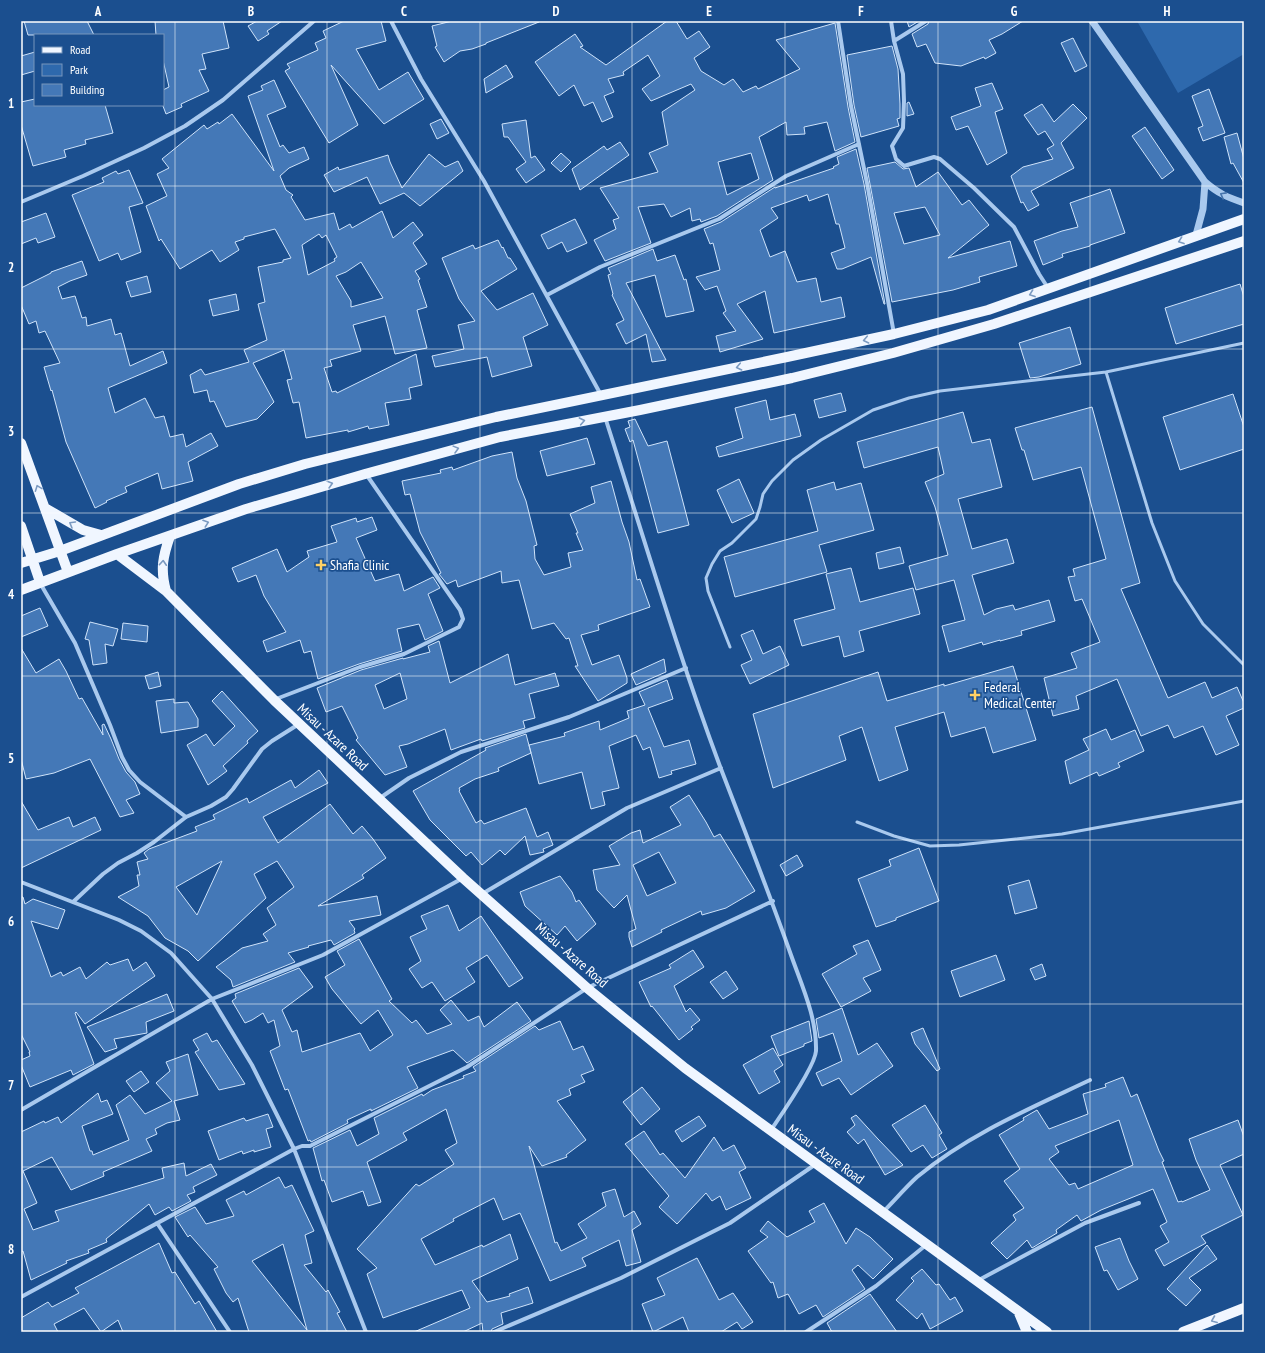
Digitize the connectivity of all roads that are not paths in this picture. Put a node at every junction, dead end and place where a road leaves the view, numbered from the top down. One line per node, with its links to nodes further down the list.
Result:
1 (314, 21): 10 (street)
2 (390, 21): 16 (street)
3 (838, 21): 8 (street)
4 (891, 21): 7 (street)
5 (926, 21): 7 (street)
6 (1092, 21): 9 (street)
7 (894, 41): 15 (street)
8 (859, 144): 16 (street); 17 (street)
9 (1205, 182): 11 (street, one-way to 9); 13 (street)
10 (21, 202)
11 (1244, 203)
12 (1244, 219): 13 (main road)
13 (1196, 235): 15 (main road, one-way to 15)
14 (1244, 240): 21 (main road)
15 (1048, 288): 17 (main road, one-way to 17)
16 (547, 295): 20 (street)
17 (894, 334): 20 (main road, one-way to 20)
18 (1244, 343): 19 (lane)
19 (1106, 372): 36 (lane); 37 (lane)
20 (601, 396): 26 (main road)
21 (605, 416): 23 (main road, one-way to 21); 38 (street)
22 (21, 443): 24 (main road, one-way to 22)
23 (365, 474): 27 (main road, one-way to 23); 39 (street)
24 (45, 508): 26 (main road, one-way to 24); 28 (main road)
25 (21, 526): 30 (main road)
26 (101, 535): 28 (main road)
27 (170, 536): 29 (main road); 35 (main road, one-way to 27)
28 (60, 551): 30 (main road); 32 (main road)
29 (117, 554): 32 (main road); 35 (main road, Misau - Azare Road)
30 (33, 559): 31 (main road); 33 (main road)
31 (21, 563)
32 (68, 572): 33 (main road)
33 (40, 582): 34 (main road); 44 (street)
34 (21, 590)
35 (166, 591): 39 (main road, Misau - Azare Road)
36 (730, 647)
37 (1244, 665)
38 (686, 668): 41 (street); 42 (street)
39 (274, 700): 40 (main road, Misau - Azare Road)
40 (299, 724): 42 (main road, Misau - Azare Road); 44 (street)
41 (721, 768): 48 (street); 50 (street)
42 (378, 798): 46 (main road, Misau - Azare Road)
43 (1244, 800): 45 (lane)
44 (186, 817): 49 (street)
45 (857, 822)
46 (463, 878): 48 (main road, Misau - Azare Road); 52 (street)
47 (21, 882): 49 (street)
48 (482, 894): 51 (main road, Misau - Azare Road)
49 (73, 902): 52 (street)
50 (773, 902): 51 (street); 55 (street)
51 (587, 988): 55 (main road, Misau - Azare Road); 56 (street)
52 (212, 998): 54 (street); 56 (street)
53 (1090, 1080): 59 (street)
54 (21, 1110)
55 (770, 1131): 57 (main road, Misau - Azare Road)
56 (294, 1149): 60 (street); 67 (street)
57 (816, 1164): 59 (main road, Misau - Azare Road); 68 (street)
58 (1139, 1203): 62 (street)
59 (883, 1212): 61 (main road, Misau - Azare Road)
60 (157, 1223): 63 (street); 66 (street)
61 (927, 1244): 62 (main road, Misau - Azare Road); 69 (street)
62 (977, 1281): 65 (main road, Misau - Azare Road)
63 (21, 1297)
64 (1244, 1308): 72 (main road, one-way to 72)
65 (1018, 1311): 70 (main road); 71 (main road, Misau - Azare Road)
66 (230, 1332)
67 (366, 1332)
68 (494, 1332)
69 (806, 1332)
70 (1027, 1332)
71 (1047, 1332)
72 (1183, 1332)

